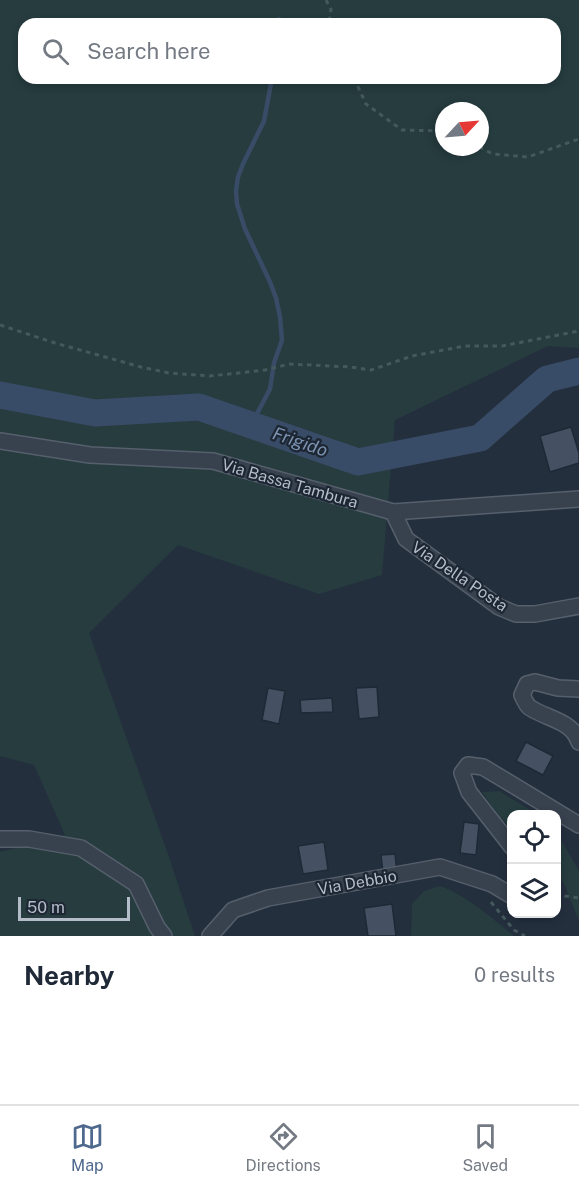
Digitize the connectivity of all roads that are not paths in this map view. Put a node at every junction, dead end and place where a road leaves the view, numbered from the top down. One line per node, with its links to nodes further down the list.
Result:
1 (0, 441): 3 (street, Via Bassa Tambura)
2 (579, 499): 3 (street, Via Bassa Tambura)
3 (393, 512): 4 (street, Via Della Posta)
4 (579, 606)
5 (579, 689): 6 (street)
6 (579, 742)
7 (554, 810): 11 (street)
8 (561, 814): 9 (street)
9 (579, 825)
10 (0, 839): 13 (street)
11 (507, 841)
12 (507, 893): 14 (street, Via Debbio)
13 (164, 936)
14 (210, 936)

